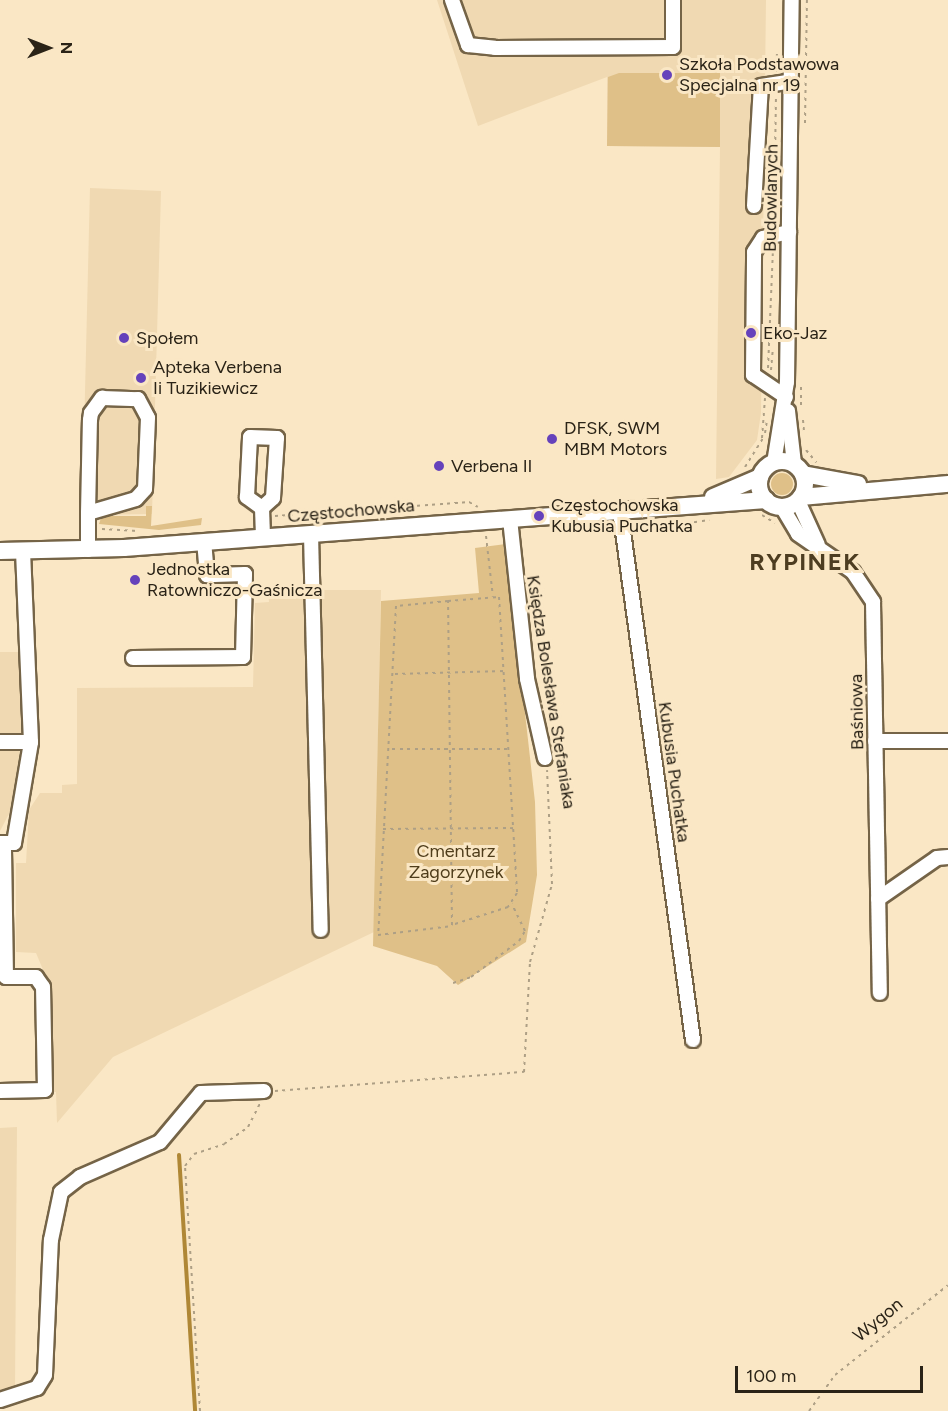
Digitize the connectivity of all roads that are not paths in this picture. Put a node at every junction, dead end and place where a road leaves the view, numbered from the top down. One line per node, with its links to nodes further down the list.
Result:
1 (452, 0): 2 (street)
2 (673, 0)
3 (792, 0): 4 (street, Budowlanych)
4 (791, 81): 5 (street); 6 (street, Budowlanych)
5 (754, 206)
6 (789, 232): 7 (street, Budowlanych); 7 (street)
7 (786, 396): 8 (street, Budowlanych); 9 (street, Budowlanych)
8 (774, 463): 9 (main road); 10 (main road)
9 (798, 469): 13 (main road); 16 (main road)
10 (760, 477): 14 (main road); 15 (main road, Częstochowska)
11 (89, 480): 17 (street); 17 (street); 20 (street)
12 (948, 484): 13 (main road)
13 (873, 487): 16 (main road)
14 (766, 500): 15 (main road, Częstochowska); 16 (main road)
15 (704, 501): 18 (main road, Częstochowska)
16 (794, 502): 29 (street, Baśniowa)
17 (106, 504): 20 (street)
18 (620, 510): 21 (main road, Częstochowska); 39 (street, Kubusia Puchatka)
19 (262, 512): 19 (street); 23 (street)
20 (88, 513): 25 (street)
21 (510, 519): 22 (main road, Częstochowska); 33 (street, Księdza Bolesława Stefaniaka)
22 (311, 534): 23 (main road, Częstochowska); 37 (street)
23 (263, 538): 24 (main road, Częstochowska)
24 (204, 542): 25 (main road, Częstochowska); 28 (street)
25 (88, 550): 27 (main road, Częstochowska)
26 (0, 551): 27 (main road, Częstochowska)
27 (23, 551): 32 (street)
28 (133, 658)
29 (875, 741): 30 (street); 36 (street, Baśniowa)
30 (948, 741)
31 (0, 742): 32 (street)
32 (31, 742): 34 (street)
33 (545, 758)
34 (2, 843): 40 (street)
35 (948, 857): 36 (street)
36 (878, 899): 38 (street, Baśniowa)
37 (321, 930)
38 (880, 993)
39 (693, 1040)
40 (0, 1090)
41 (264, 1091): 42 (street)
42 (0, 1400)

